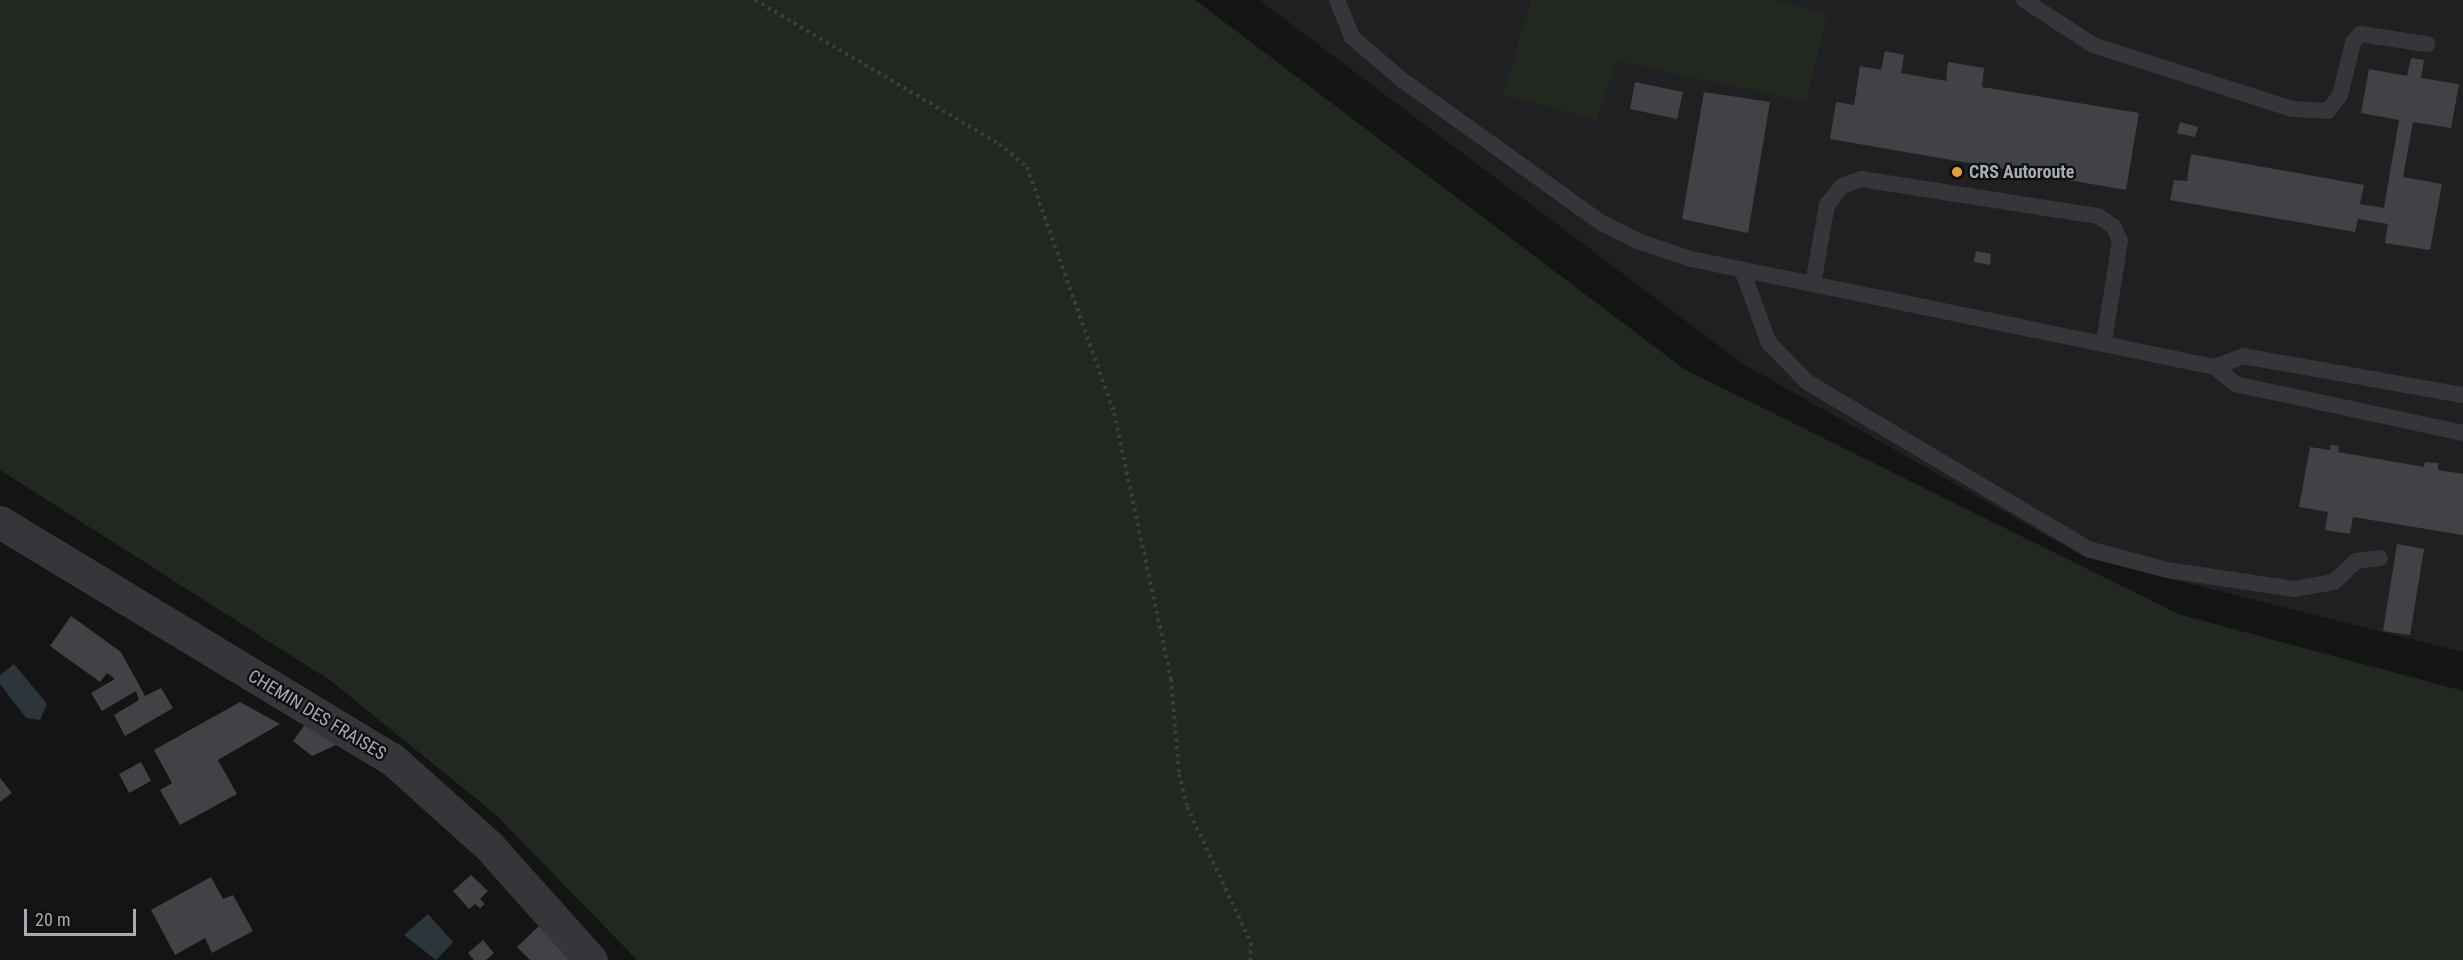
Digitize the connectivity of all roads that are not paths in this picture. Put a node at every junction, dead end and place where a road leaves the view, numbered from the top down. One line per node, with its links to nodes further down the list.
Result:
1 (1337, 0): 4 (lane)
2 (2024, 0): 3 (lane)
3 (2427, 44)
4 (1742, 270): 5 (lane); 11 (lane)
5 (1813, 284): 6 (lane); 6 (lane)
6 (2104, 342): 7 (lane)
7 (2215, 367): 8 (lane); 9 (lane)
8 (2463, 395)
9 (2463, 433)
10 (0, 522): 12 (street, CHEMIN DES FRAISES)
11 (2380, 558)
12 (591, 960)

